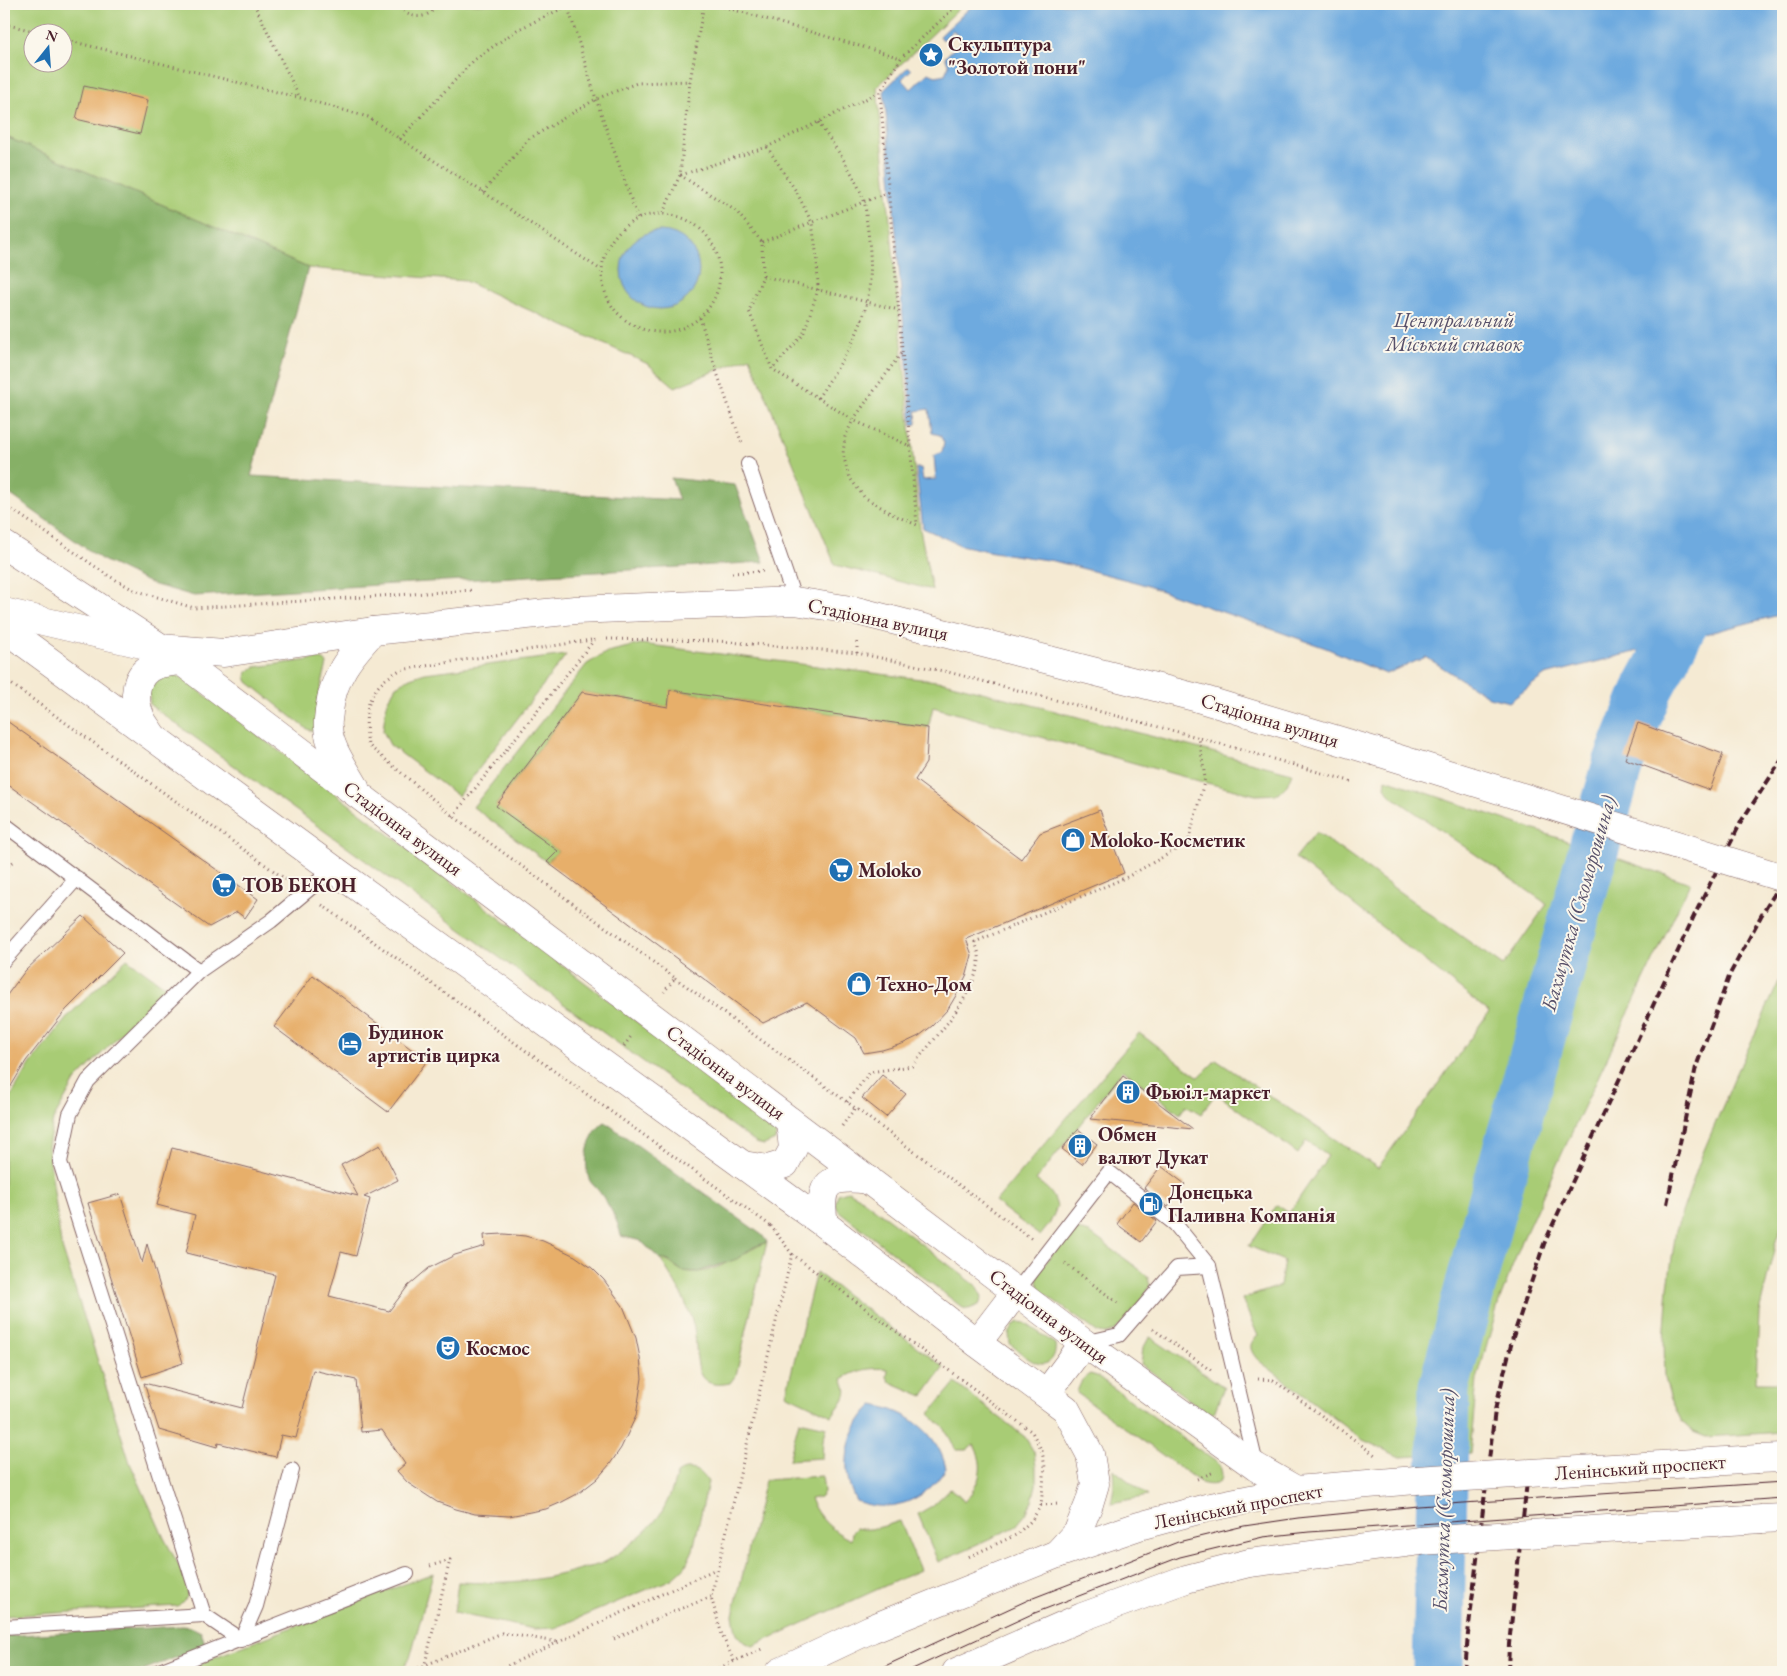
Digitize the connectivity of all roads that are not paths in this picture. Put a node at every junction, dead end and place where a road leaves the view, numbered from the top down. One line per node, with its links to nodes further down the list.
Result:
1 (748, 464): 3 (lane)
2 (4, 545): 7 (street, Стадіонна вулиця)
3 (795, 601): 6 (street, Стадіонна вулиця); 13 (street, Стадіонна вулиця, bridge)
4 (4, 612): 7 (street)
5 (4, 628): 8 (street)
6 (372, 631): 7 (street, Стадіонна вулиця); 9 (street)
7 (170, 654): 8 (street, Стадіонна вулиця); 9 (street, Стадіонна вулиця)
8 (154, 738): 11 (street)
9 (359, 795): 16 (street, Стадіонна вулиця)
10 (4, 824): 12 (lane)
11 (333, 869): 15 (lane); 17 (street)
12 (77, 878): 14 (lane); 15 (lane)
13 (1783, 878)
14 (4, 960)
15 (199, 971): 32 (lane)
16 (790, 1120): 17 (street); 18 (street, Стадіонна вулиця)
17 (743, 1165): 19 (street)
18 (869, 1180): 19 (street); 21 (street, Стадіонна вулиця)
19 (824, 1224): 22 (street)
20 (1209, 1266): 21 (lane); 23 (lane); 26 (lane)
21 (1016, 1292): 22 (street); 23 (street, Стадіонна вулиця)
22 (977, 1343): 24 (street)
23 (1084, 1343): 24 (street); 26 (street, Стадіонна вулиця)
24 (1056, 1401): 30 (street)
25 (1771, 1459): 28 (street, Ленінський проспект, bridge)
26 (1256, 1467): 28 (street, Стадіонна вулиця)
27 (292, 1470): 34 (lane)
28 (1296, 1490): 30 (street, Ленінський проспект)
29 (1773, 1519): 37 (street, bridge)
30 (1057, 1554): 36 (street, Ленінський проспект)
31 (407, 1574): 34 (lane)
32 (204, 1615): 33 (lane); 34 (lane)
33 (4, 1626)
34 (240, 1640): 35 (lane)
35 (156, 1672)
36 (780, 1672)
37 (956, 1672)

